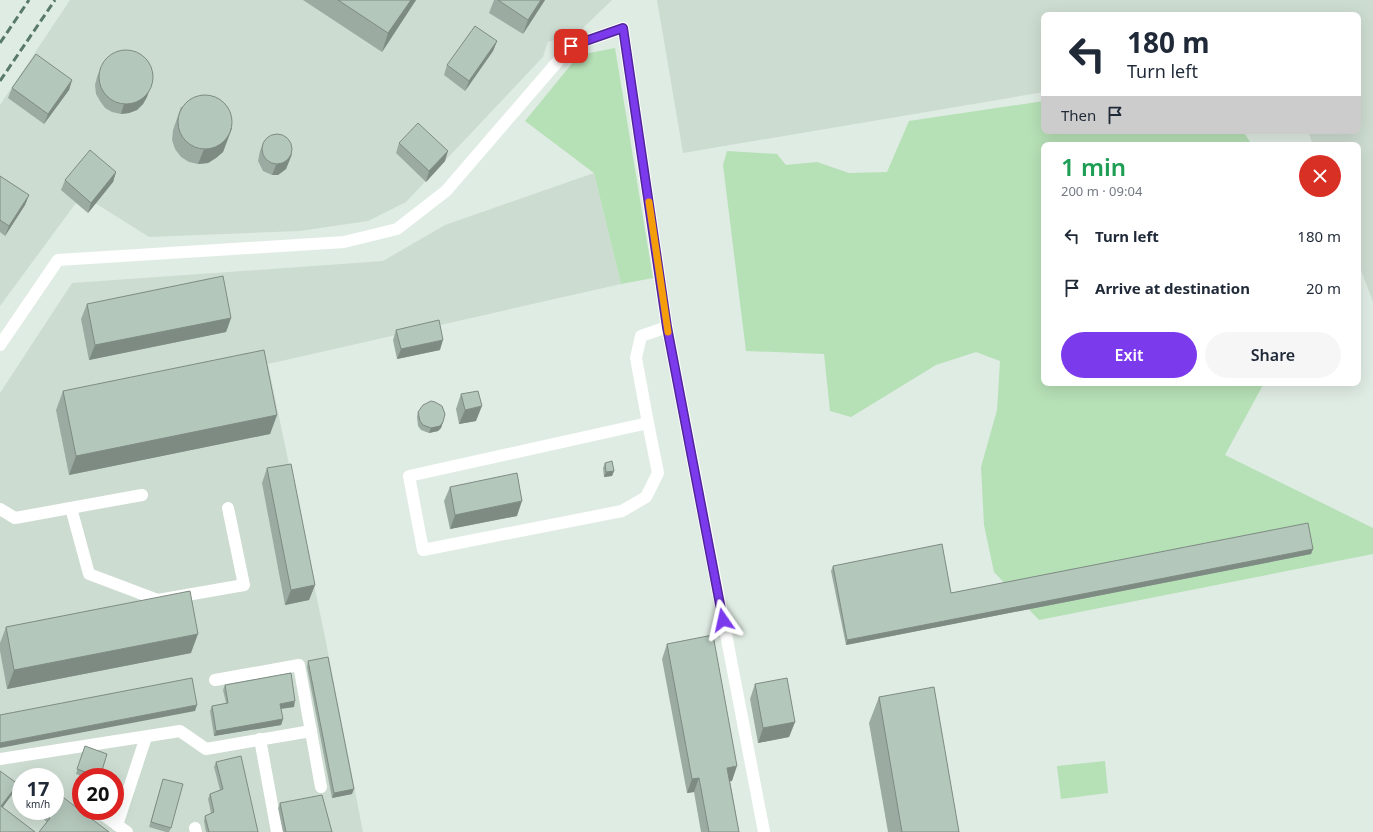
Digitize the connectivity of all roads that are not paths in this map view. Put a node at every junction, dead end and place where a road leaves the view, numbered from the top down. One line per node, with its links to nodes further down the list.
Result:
1 (667, 327): 2 (lane); 3 (lane); 18 (lane)
2 (0, 345)
3 (648, 423): 3 (lane)
4 (142, 495): 5 (lane)
5 (71, 508): 6 (lane); 7 (lane)
6 (228, 508)
7 (0, 509)
8 (215, 680): 9 (lane)
9 (311, 731): 11 (lane); 13 (lane)
10 (146, 737): 11 (lane); 12 (lane); 15 (lane)
11 (260, 739): 17 (lane)
12 (0, 759)
13 (321, 787)
14 (110, 820): 15 (lane)
15 (117, 825): 16 (lane)
16 (127, 832)
17 (276, 832)
18 (764, 832)

